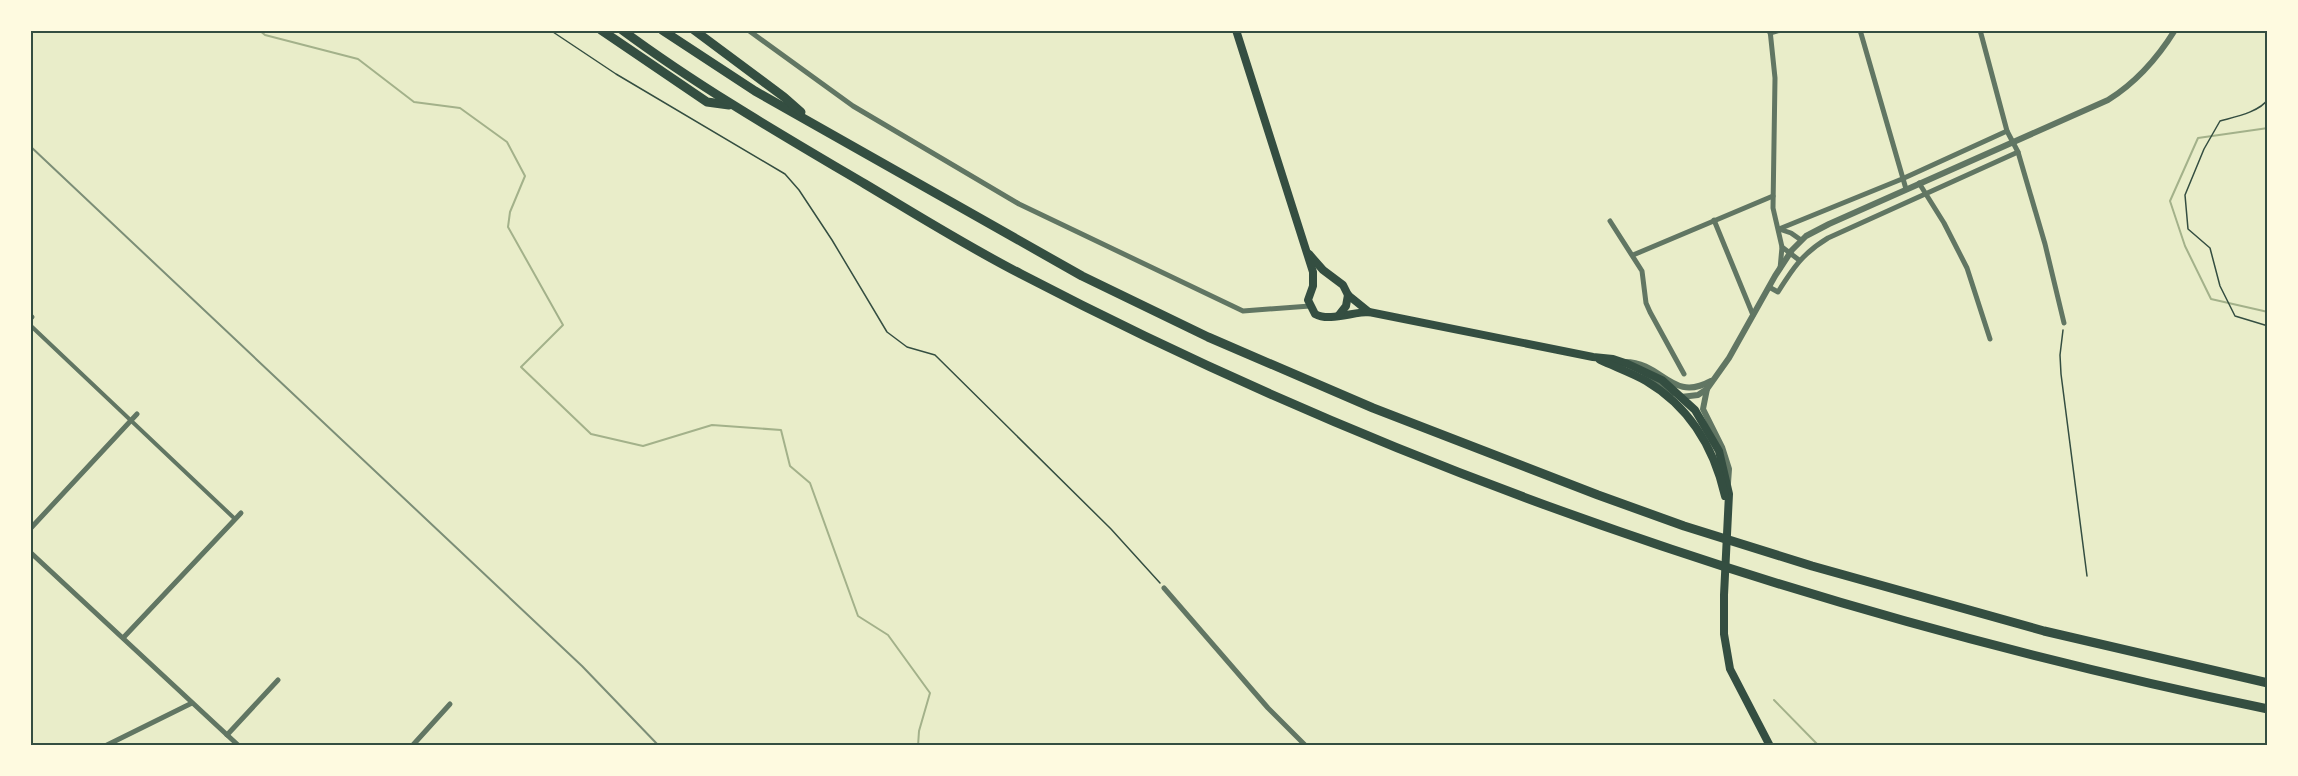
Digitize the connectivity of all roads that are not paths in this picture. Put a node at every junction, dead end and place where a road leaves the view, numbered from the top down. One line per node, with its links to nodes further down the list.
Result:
1 (601, 30): 12 (highway)
2 (622, 30): 12 (highway)
3 (662, 30): 13 (highway)
4 (694, 30): 13 (highway)
5 (748, 30): 36 (street)
6 (1236, 30): 27 (main road)
7 (1781, 30): 11 (street)
8 (1860, 30): 17 (street)
9 (1980, 30): 14 (street)
10 (2175, 30): 15 (street)
11 (1770, 32): 21 (street)
12 (731, 105): 64 (highway)
13 (813, 124): 61 (highway)
14 (2007, 131): 15 (street); 17 (street)
15 (2013, 142): 16 (street); 18 (street)
16 (2018, 152): 20 (street); 40 (street)
17 (1902, 179): 19 (street); 24 (street)
18 (1919, 183): 19 (street); 20 (street)
19 (1906, 189): 25 (street)
20 (1926, 195): 30 (street); 42 (street)
21 (1773, 196): 22 (street); 24 (street)
22 (1714, 220): 29 (street); 39 (street)
23 (1610, 221): 29 (street)
24 (1779, 229): 25 (street); 26 (street)
25 (1802, 240): 28 (street)
26 (1782, 247): 28 (street); 31 (street)
27 (1306, 251): 32 (main road); 33 (main road)
28 (1791, 253): 30 (street); 31 (street)
29 (1633, 255): 46 (street)
30 (1799, 260): 34 (street)
31 (1780, 269): 34 (street)
32 (1334, 279): 33 (main road); 35 (main road)
33 (1313, 285): 36 (main road)
34 (1769, 287): 39 (street)
35 (1348, 295): 37 (main road); 38 (main road)
36 (1310, 306): 38 (main road)
37 (1369, 312): 38 (main road); 43 (main road)
38 (1339, 315)
39 (1753, 315): 47 (street)
40 (2064, 323)
41 (30, 325): 51 (street)
42 (1990, 339)
43 (1593, 357): 44 (main road); 45 (main road)
44 (1621, 362): 47 (street); 49 (main road)
45 (1632, 374): 49 (street); 53 (main road)
46 (1684, 374)
47 (1714, 379): 48 (street)
48 (1707, 389): 49 (street); 52 (street)
49 (1683, 398): 52 (main road)
50 (137, 414): 51 (street)
51 (131, 421): 55 (street); 56 (street)
52 (1728, 484): 53 (main road)
53 (1728, 506): 70 (main road)
54 (241, 513): 55 (street)
55 (235, 519): 59 (street)
56 (30, 529)
57 (30, 552): 59 (street)
58 (1164, 588): 69 (street)
59 (123, 638): 62 (street)
60 (278, 680): 65 (street)
61 (2268, 682)
62 (192, 703): 65 (street); 66 (street)
63 (450, 704): 68 (street)
64 (2268, 709)
65 (227, 735): 67 (street)
66 (105, 746)
67 (239, 746)
68 (412, 746)
69 (1306, 746)
70 (1770, 746)

